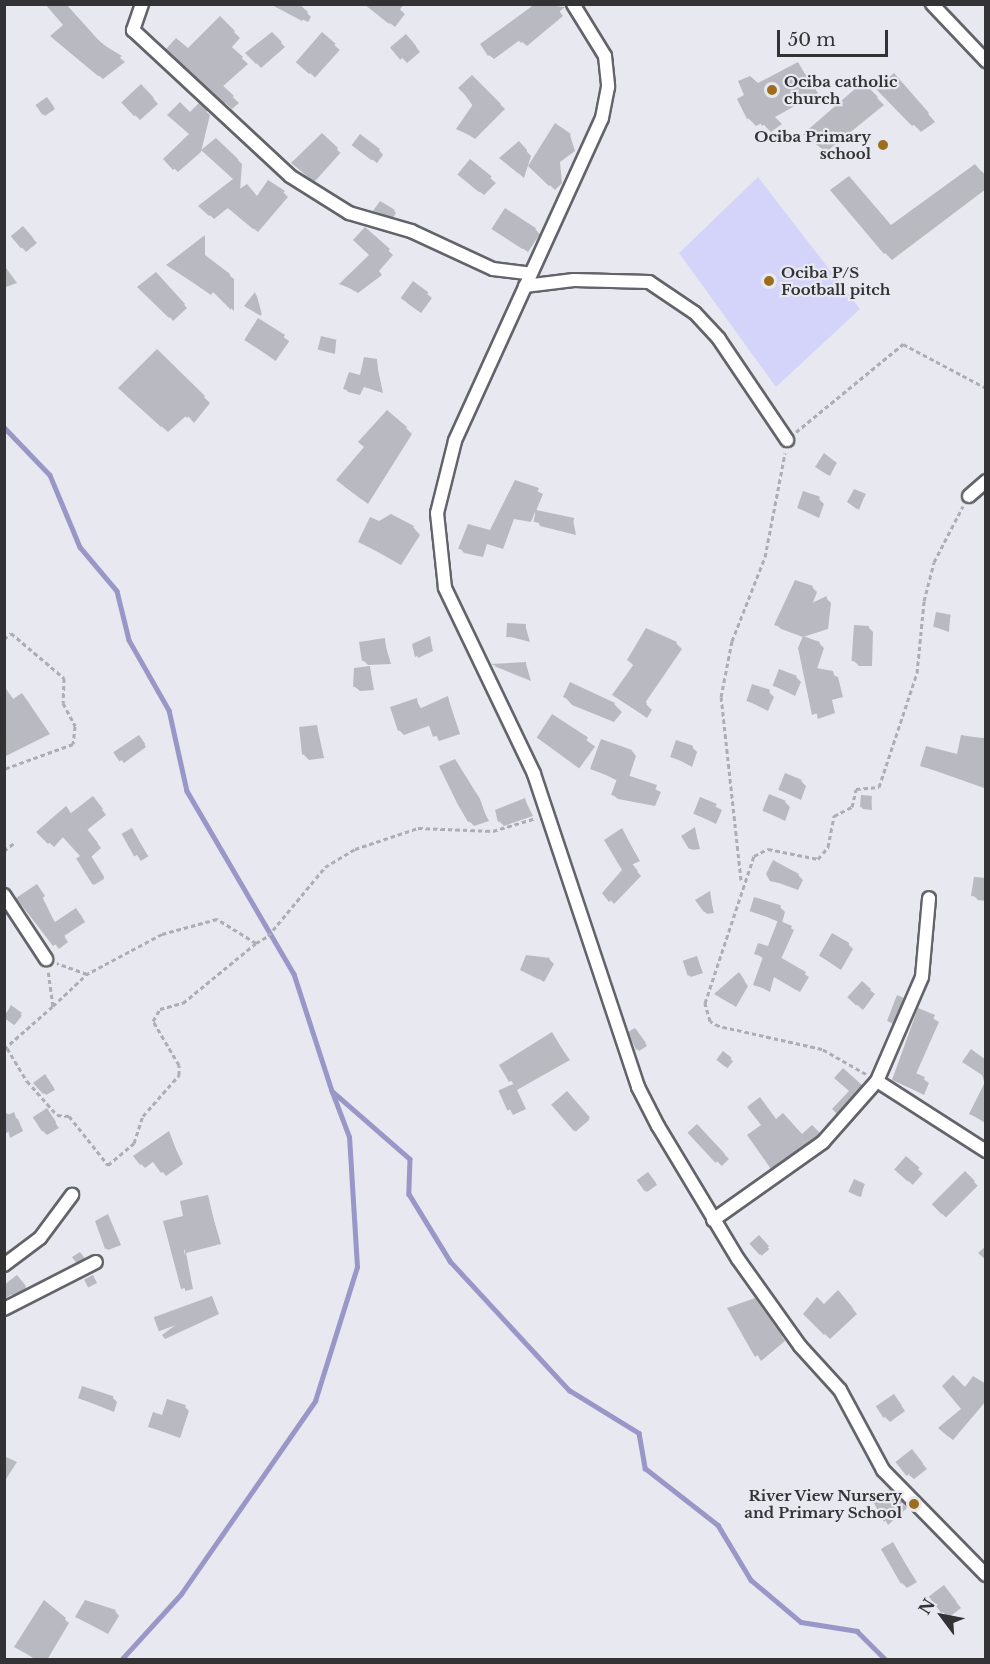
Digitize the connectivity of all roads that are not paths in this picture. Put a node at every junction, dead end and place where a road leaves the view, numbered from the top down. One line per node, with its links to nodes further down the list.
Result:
1 (142, 4): 5 (street)
2 (573, 4): 5 (street)
3 (932, 4): 4 (street)
4 (986, 61)
5 (531, 274): 6 (street)
6 (525, 286): 7 (street); 16 (street)
7 (787, 440)
8 (986, 481): 9 (street)
9 (969, 496)
10 (4, 895): 12 (street)
11 (930, 898): 13 (street)
12 (46, 959)
13 (877, 1081): 14 (street); 16 (street)
14 (986, 1151)
15 (72, 1195): 18 (street)
16 (713, 1220): 20 (street)
17 (96, 1262): 19 (street)
18 (4, 1265)
19 (4, 1309)
20 (986, 1575)

